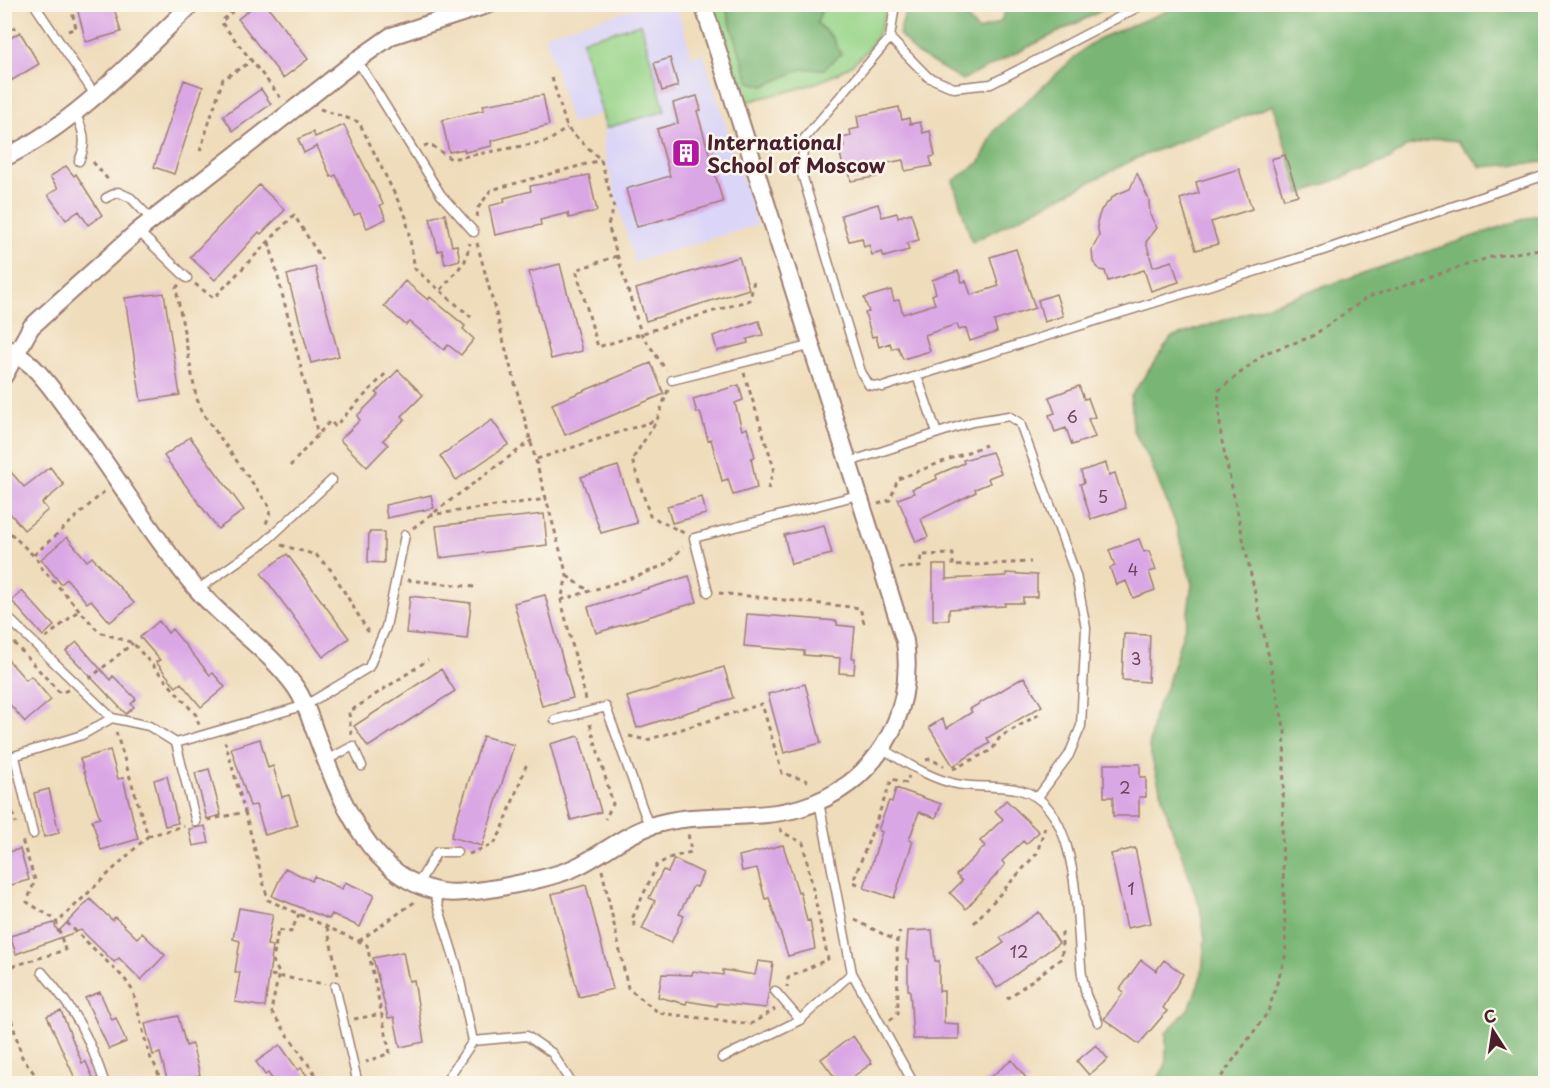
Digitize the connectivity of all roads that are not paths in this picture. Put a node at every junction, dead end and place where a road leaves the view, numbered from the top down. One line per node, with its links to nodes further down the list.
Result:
1 (34, 4): 9 (lane)
2 (192, 4): 9 (street)
3 (490, 4): 8 (street)
4 (704, 4): 19 (street)
5 (895, 4): 7 (lane)
6 (1144, 4): 7 (lane)
7 (890, 38): 22 (lane)
8 (357, 60): 15 (street); 17 (lane)
9 (95, 95): 10 (street)
10 (75, 112): 11 (street); 12 (lane)
11 (4, 158)
12 (79, 161)
13 (1545, 175): 22 (lane)
14 (106, 198): 15 (lane)
15 (152, 220): 16 (street)
16 (138, 231): 18 (lane); 20 (street)
17 (474, 232)
18 (187, 278)
19 (809, 346): 23 (lane); 25 (street)
20 (10, 351): 21 (street); 29 (street)
21 (4, 376)
22 (916, 376): 24 (lane)
23 (672, 380)
24 (937, 433): 25 (lane); 41 (lane)
25 (849, 462): 27 (street)
26 (332, 480): 29 (lane)
27 (860, 502): 30 (lane); 36 (street)
28 (405, 535): 32 (lane)
29 (197, 590): 32 (street)
30 (708, 592)
31 (4, 614): 33 (lane)
32 (306, 705): 35 (lane); 39 (street)
33 (112, 718): 35 (lane); 37 (lane)
34 (555, 720): 44 (lane)
35 (176, 743): 43 (lane)
36 (882, 749): 41 (lane); 42 (street)
37 (15, 758): 38 (lane); 45 (lane)
38 (4, 759)
39 (327, 760): 40 (lane); 47 (street)
40 (362, 766)
41 (1038, 797): 53 (lane)
42 (819, 802): 44 (street); 49 (lane)
43 (196, 822)
44 (649, 826): 47 (street)
45 (33, 834)
46 (457, 852): 47 (lane)
47 (426, 887): 54 (lane)
48 (42, 972): 56 (lane)
49 (852, 973): 52 (lane); 60 (lane)
50 (335, 986): 57 (lane)
51 (775, 991): 52 (lane)
52 (800, 1020): 55 (lane)
53 (1098, 1022)
54 (473, 1041): 58 (lane); 59 (lane)
55 (722, 1058)
56 (105, 1083)
57 (358, 1083)
58 (444, 1083)
59 (572, 1083)
60 (914, 1083)

